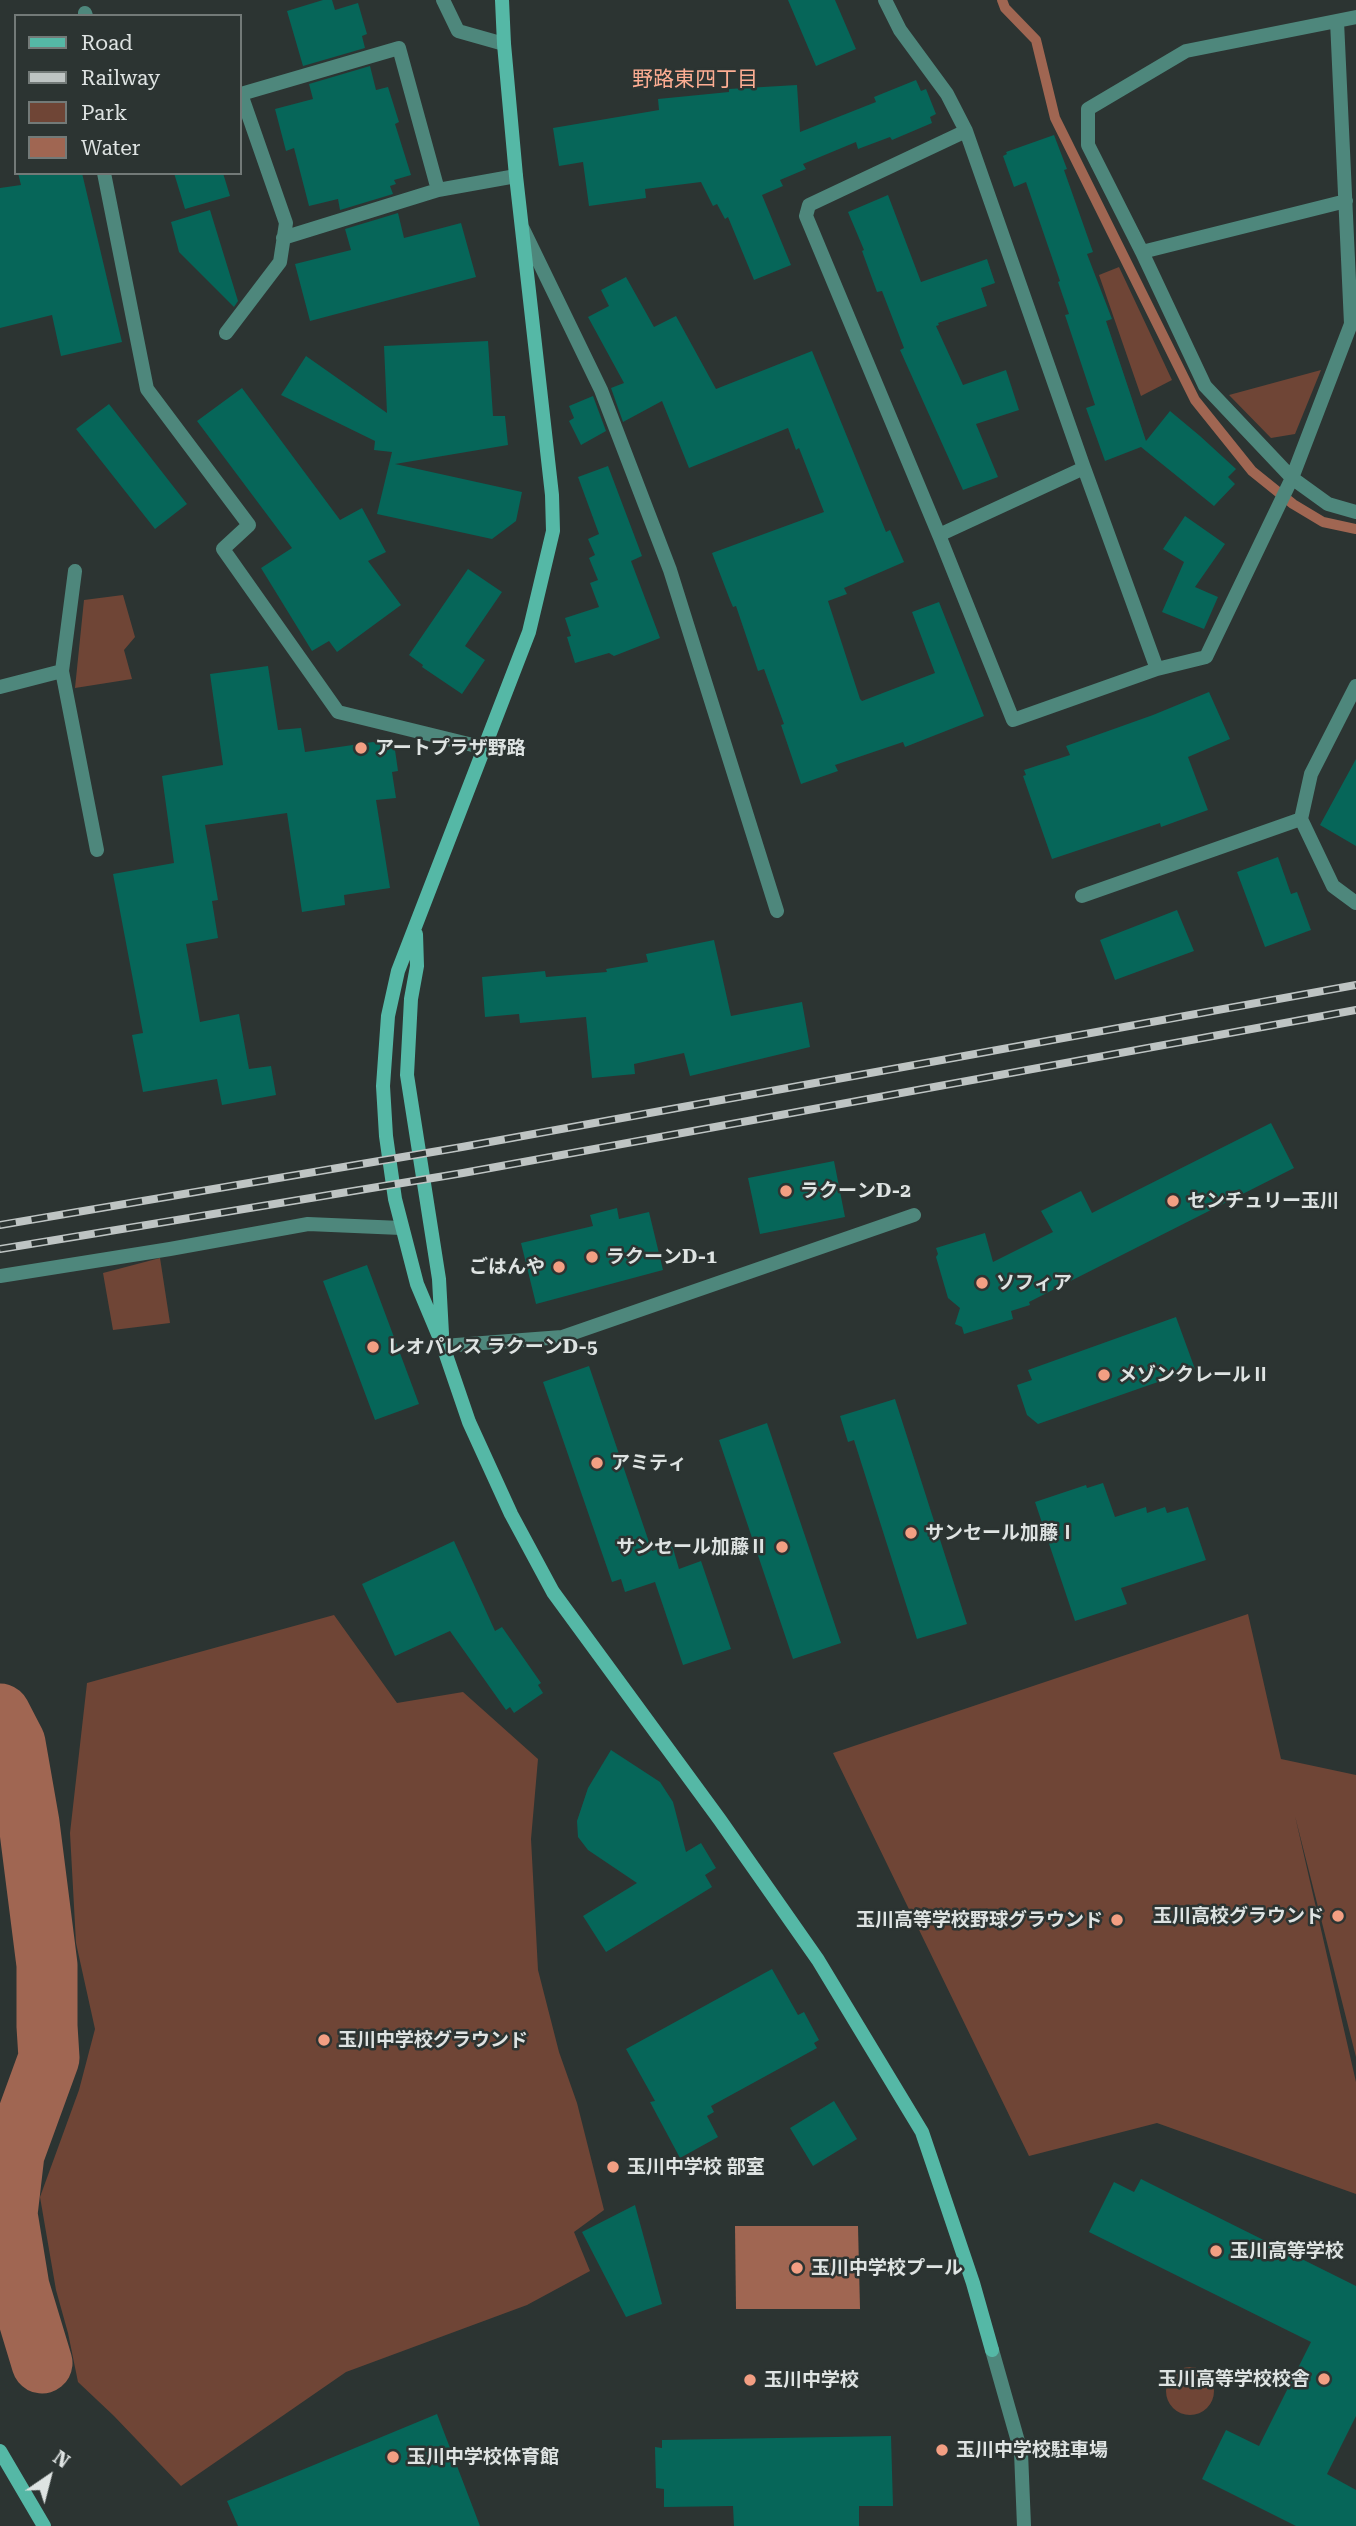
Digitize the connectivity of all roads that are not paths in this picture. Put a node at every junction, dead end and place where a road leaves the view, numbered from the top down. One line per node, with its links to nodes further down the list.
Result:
1 (443, 0): 6 (street)
2 (502, 0): 6 (street)
3 (885, 0): 9 (street)
4 (1356, 17): 5 (street)
5 (1337, 21): 13 (street); 16 (street)
6 (503, 44): 11 (street)
7 (242, 94): 12 (street)
8 (242, 97): 15 (street)
9 (966, 131): 18 (street); 21 (street)
10 (104, 175): 27 (street)
11 (516, 176): 12 (street); 14 (street)
12 (438, 190): 15 (street)
13 (1346, 201): 16 (street); 19 (street)
14 (521, 225): 27 (street); 32 (street)
15 (284, 238): 17 (street)
16 (1142, 252): 19 (street)
17 (226, 333)
18 (1084, 468): 21 (street); 23 (street)
19 (1292, 478): 20 (street); 23 (street)
20 (1356, 512)
21 (939, 535): 23 (street)
22 (75, 571): 24 (street)
23 (1157, 669)
24 (62, 671): 26 (street); 29 (street)
25 (1356, 686): 28 (street)
26 (0, 687)
27 (485, 748): 33 (street)
28 (1301, 819): 30 (street); 31 (street)
29 (97, 850)
30 (1082, 896)
31 (1356, 904)
32 (777, 911)
33 (416, 926): 35 (street); 37 (street)
34 (914, 1215): 37 (street)
35 (401, 1228): 36 (street); 37 (street)
36 (0, 1276)
37 (443, 1346): 40 (street)
38 (0, 2451): 39 (street)
39 (44, 2526)
40 (1024, 2526)

